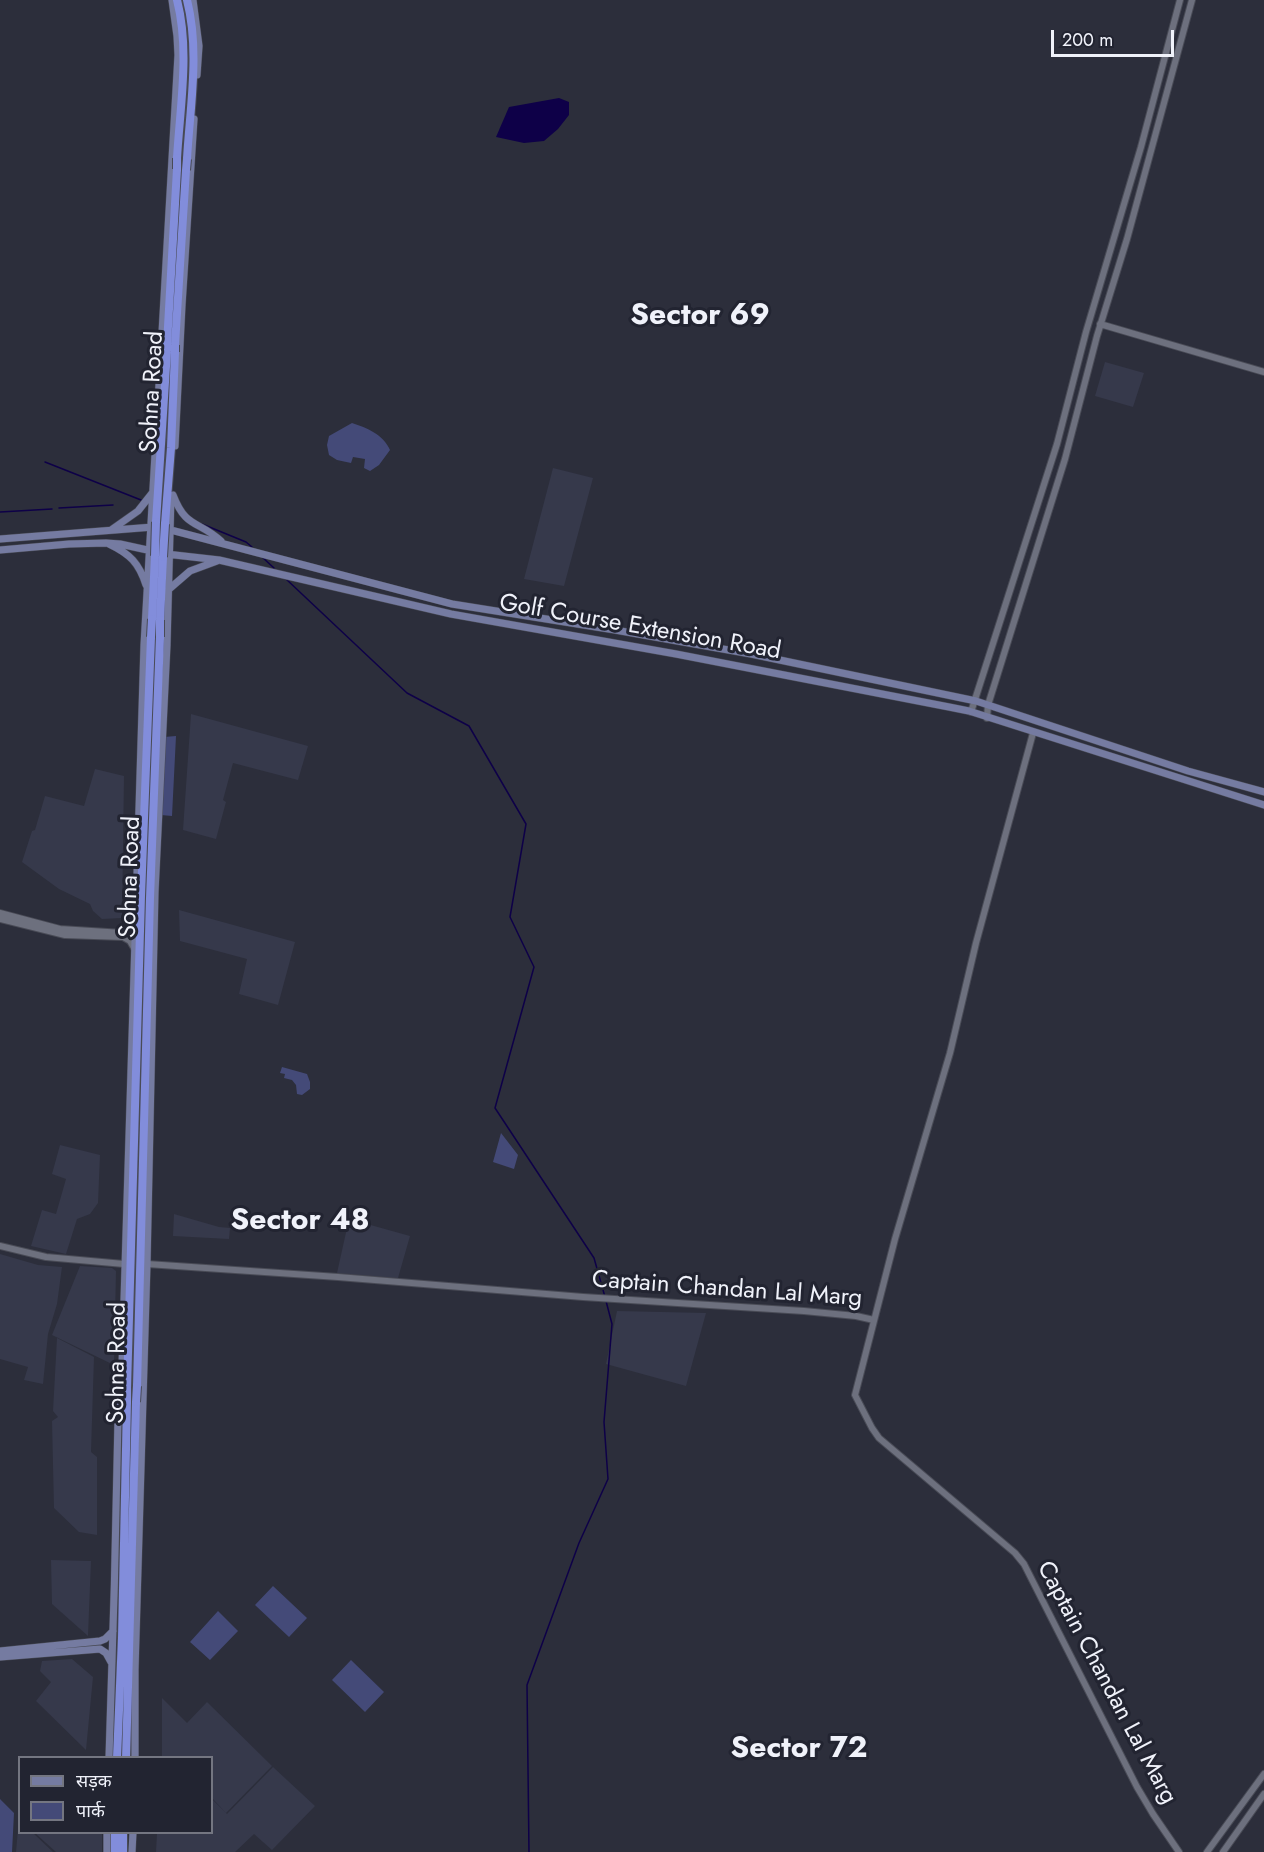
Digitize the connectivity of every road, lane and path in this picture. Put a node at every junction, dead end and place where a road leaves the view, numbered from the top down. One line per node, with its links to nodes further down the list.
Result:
1 (172, 0): 7 (main road)
2 (177, 0): 7 (highway, Sohna Road)
3 (187, 0): 7 (highway, Sohna Road)
4 (193, 0): 7 (main road)
5 (1180, 0): 8 (street)
6 (1192, 0): 9 (street)
7 (182, 164): 13 (highway, Sohna Road); 13 (main road)
8 (1093, 312): 9 (street); 11 (street)
9 (1104, 315): 10 (street)
10 (1100, 324): 12 (street); 14 (street)
11 (1086, 332): 12 (street); 29 (street)
12 (1097, 336): 30 (street)
13 (171, 348): 15 (main road); 16 (main road); 17 (highway, Sohna Road)
14 (1264, 372)
15 (153, 492): 17 (main road); 18 (main road)
16 (171, 492): 17 (main road); 21 (main road)
17 (161, 526): 18 (main road); 21 (main road); 23 (highway, Sohna Road, bridge); 23 (main road)
18 (111, 530): 19 (main road)
19 (0, 539)
20 (106, 543): 22 (main road, Golf Course Extension Road); 23 (main road, Golf Course Extension Road); 25 (main road)
21 (223, 543): 29 (main road)
22 (0, 550)
23 (159, 554): 24 (main road, Golf Course Extension Road); 25 (main road); 26 (main road); 44 (highway, Sohna Road, bridge)
24 (219, 560): 26 (main road); 31 (main road, Golf Course Extension Road)
25 (148, 590): 27 (main road)
26 (168, 590): 28 (main road)
27 (145, 629): 28 (main road); 38 (main road)
28 (167, 630): 42 (main road)
29 (976, 700): 30 (main road); 31 (street)
30 (988, 705): 32 (street); 34 (main road)
31 (971, 712): 32 (main road, Golf Course Extension Road)
32 (987, 718): 33 (main road, Golf Course Extension Road)
33 (1033, 733): 35 (main road, Golf Course Extension Road); 43 (street)
34 (1264, 792)
35 (1264, 805)
36 (0, 913): 38 (street)
37 (0, 919): 39 (street)
38 (135, 926): 39 (main road)
39 (134, 948): 41 (main road)
40 (0, 1246): 41 (street)
41 (124, 1264): 44 (main road)
42 (147, 1264): 43 (street, Captain Chandan Lal Marg); 44 (main road)
43 (874, 1320): 64 (street, Captain Chandan Lal Marg)
44 (132, 1394): 45 (main road); 49 (highway, Sohna Road); 53 (main road)
45 (113, 1630): 46 (main road); 48 (main road)
46 (0, 1651)
47 (0, 1657): 48 (main road)
48 (112, 1664): 50 (main road)
49 (122, 1733): 51 (highway, Sohna Road); 52 (highway, Sohna Road)
50 (109, 1756)
51 (117, 1756)
52 (126, 1756)
53 (135, 1756)
54 (1264, 1774): 65 (street)
55 (1264, 1794): 66 (street)
56 (107, 1834): 60 (main road)
57 (115, 1834): 61 (highway)
58 (123, 1834): 62 (highway)
59 (133, 1834): 63 (main road)
60 (107, 1852)
61 (115, 1852)
62 (123, 1852)
63 (132, 1852)
64 (1179, 1852)
65 (1208, 1852)
66 (1223, 1852)

